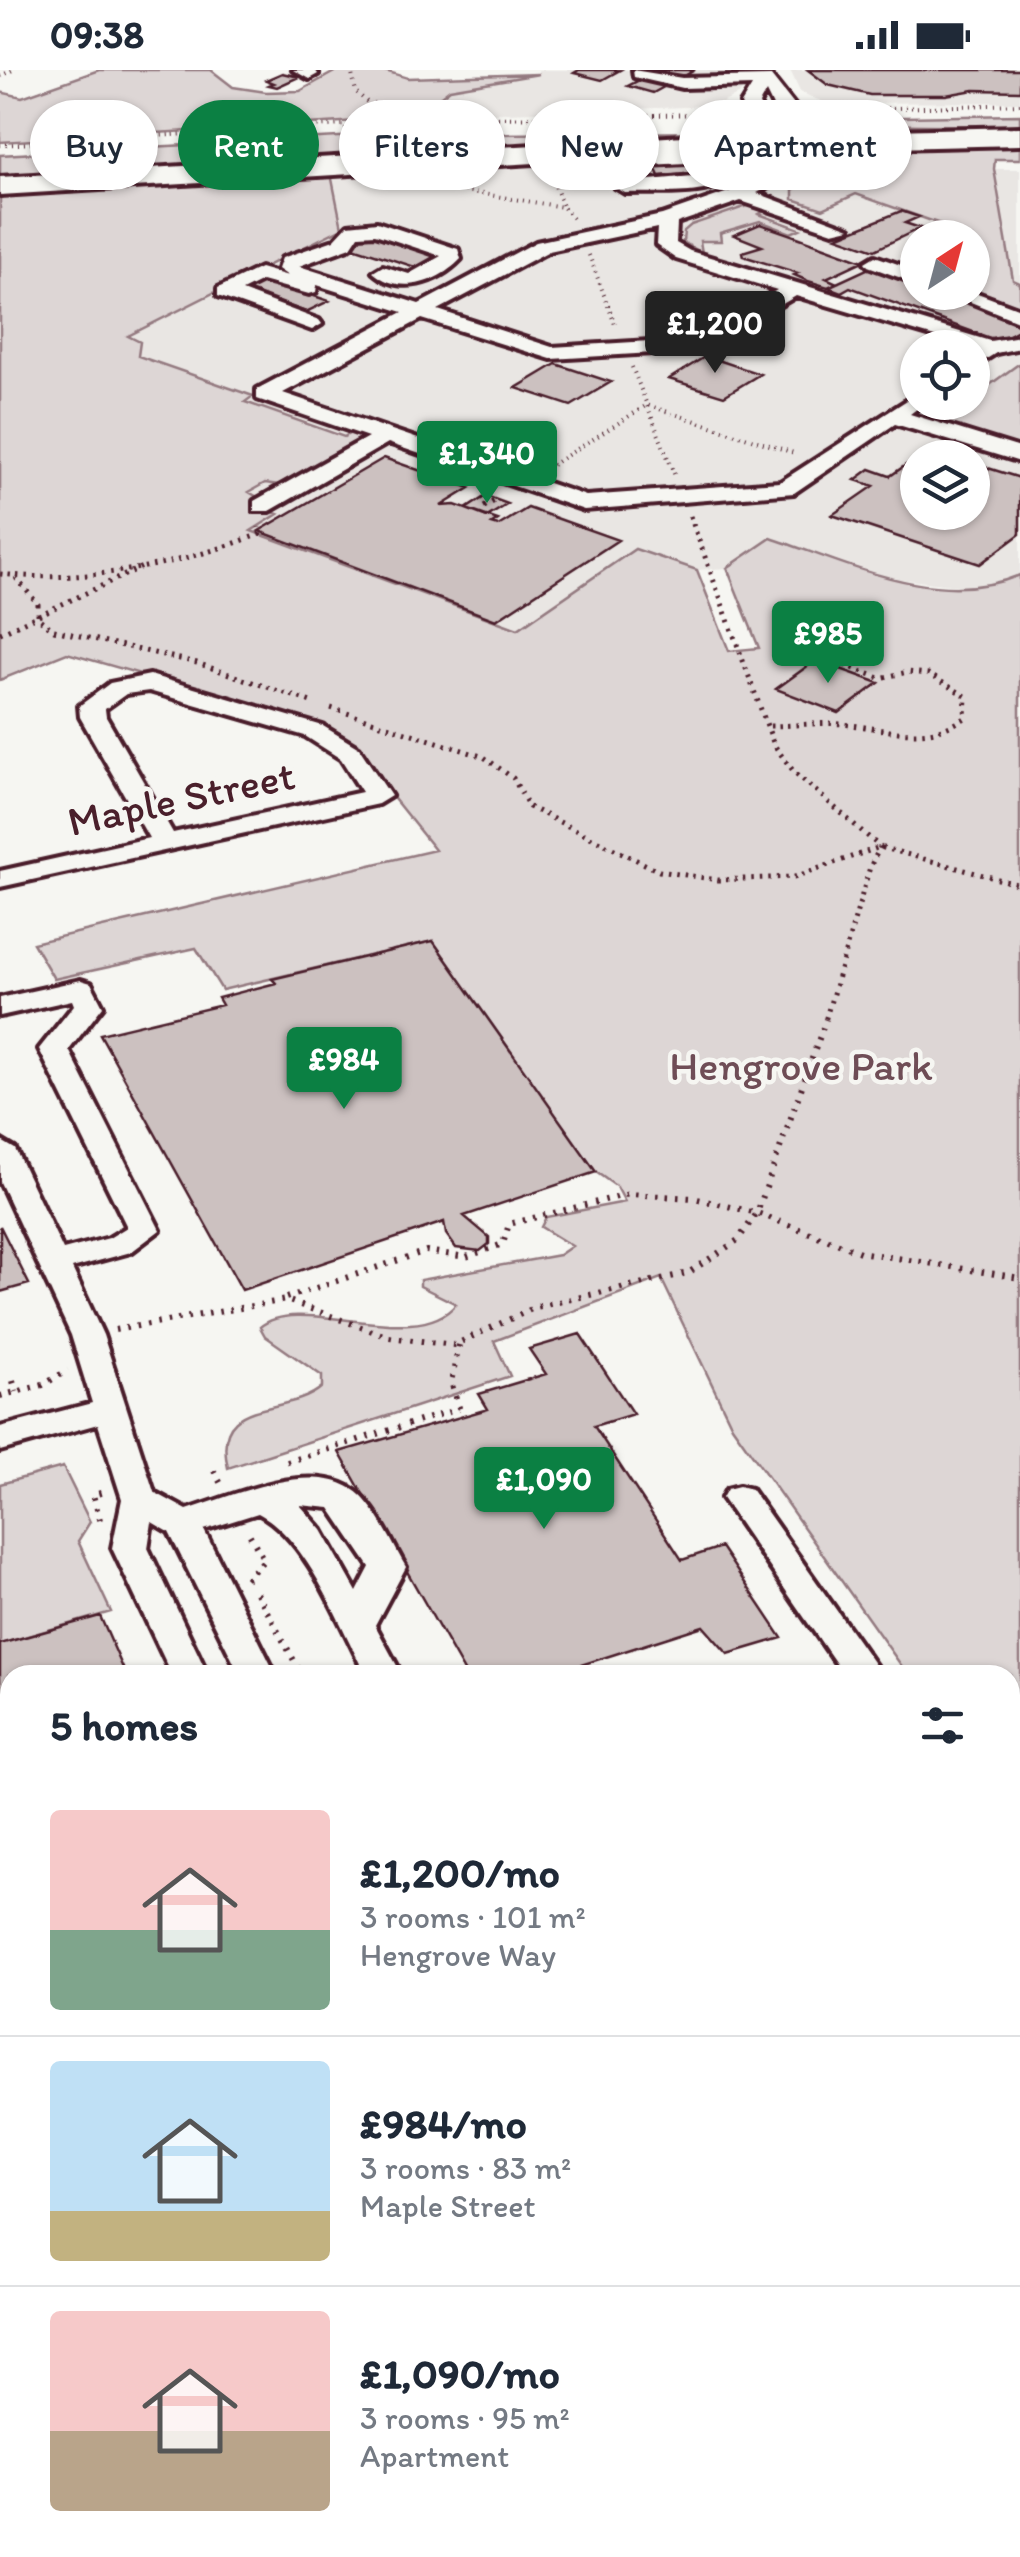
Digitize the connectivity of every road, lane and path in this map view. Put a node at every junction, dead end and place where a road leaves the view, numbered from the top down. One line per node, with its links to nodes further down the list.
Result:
1 (14, 70): 5 (path)
2 (351, 70): 6 (path)
3 (644, 70): 4 (street)
4 (766, 75): 7 (street); 8 (street)
5 (0, 76)
6 (368, 100)
7 (752, 100)
8 (783, 100)
9 (1020, 108): 10 (path); 12 (highway)
10 (912, 109)
11 (679, 113): 13 (path)
12 (912, 117)
13 (505, 122)
14 (505, 123): 16 (highway)
15 (339, 125): 20 (path)
16 (679, 131)
17 (912, 131): 18 (highway)
18 (1020, 135)
19 (679, 136): 23 (highway)
20 (0, 145)
21 (659, 159): 22 (street)
22 (659, 185)
23 (0, 186)
24 (749, 190): 25 (street)
25 (741, 194): 27 (street); 28 (street)
26 (571, 214): 29 (path)
27 (668, 220): 29 (street); 30 (street)
28 (840, 228)
29 (581, 235): 30 (street); 37 (street); 42 (path)
30 (683, 255): 34 (street)
31 (875, 262): 32 (street)
32 (900, 271)
33 (382, 272): 37 (street)
34 (794, 288): 40 (street); 42 (street)
35 (353, 302): 39 (street)
36 (990, 305): 38 (street)
37 (419, 311): 42 (street); 47 (street)
38 (1020, 316)
39 (312, 324)
40 (911, 330)
41 (1020, 342): 43 (street)
42 (625, 350): 44 (path)
43 (990, 352)
44 (648, 405): 49 (path); 50 (path); 51 (path)
45 (900, 411): 46 (street)
46 (892, 416): 48 (street); 49 (street)
47 (385, 436): 50 (street); 52 (street)
48 (1020, 455)
49 (824, 463): 51 (street)
50 (522, 484): 51 (street); 53 (path)
51 (683, 494): 60 (path)
52 (262, 506): 54 (path)
53 (484, 507)
54 (152, 562): 56 (path); 57 (path)
55 (0, 574): 56 (path)
56 (16, 578): 57 (path)
57 (38, 618): 58 (path); 62 (path)
58 (0, 633)
59 (826, 658): 60 (path)
60 (770, 726): 62 (path)
61 (165, 843): 61 (street, Maple Street); 63 (street, Maple Street)
62 (880, 847): 64 (path); 67 (path)
63 (0, 879)
64 (1020, 885)
65 (0, 1007): 68 (street)
66 (0, 1149): 68 (street)
67 (757, 1214): 69 (path); 70 (path); 72 (path)
68 (52, 1264): 71 (street)
69 (1020, 1278)
70 (284, 1299): 71 (path); 72 (path)
71 (88, 1335): 74 (path); 76 (street)
72 (459, 1345): 78 (path)
73 (13, 1381): 74 (path)
74 (16, 1392): 75 (path)
75 (0, 1396)
76 (110, 1410): 77 (street); 82 (street)
77 (0, 1439)
78 (274, 1466)
79 (214, 1471): 80 (path)
80 (238, 1492): 83 (street); 84 (street); 84 (street); 87 (path)
81 (739, 1498): 89 (street)
82 (139, 1499): 83 (street); 85 (street)
83 (183, 1524): 86 (street)
84 (356, 1626): 88 (street)
85 (185, 1665)
86 (253, 1665)
87 (297, 1665)
88 (378, 1665)
89 (857, 1665)

